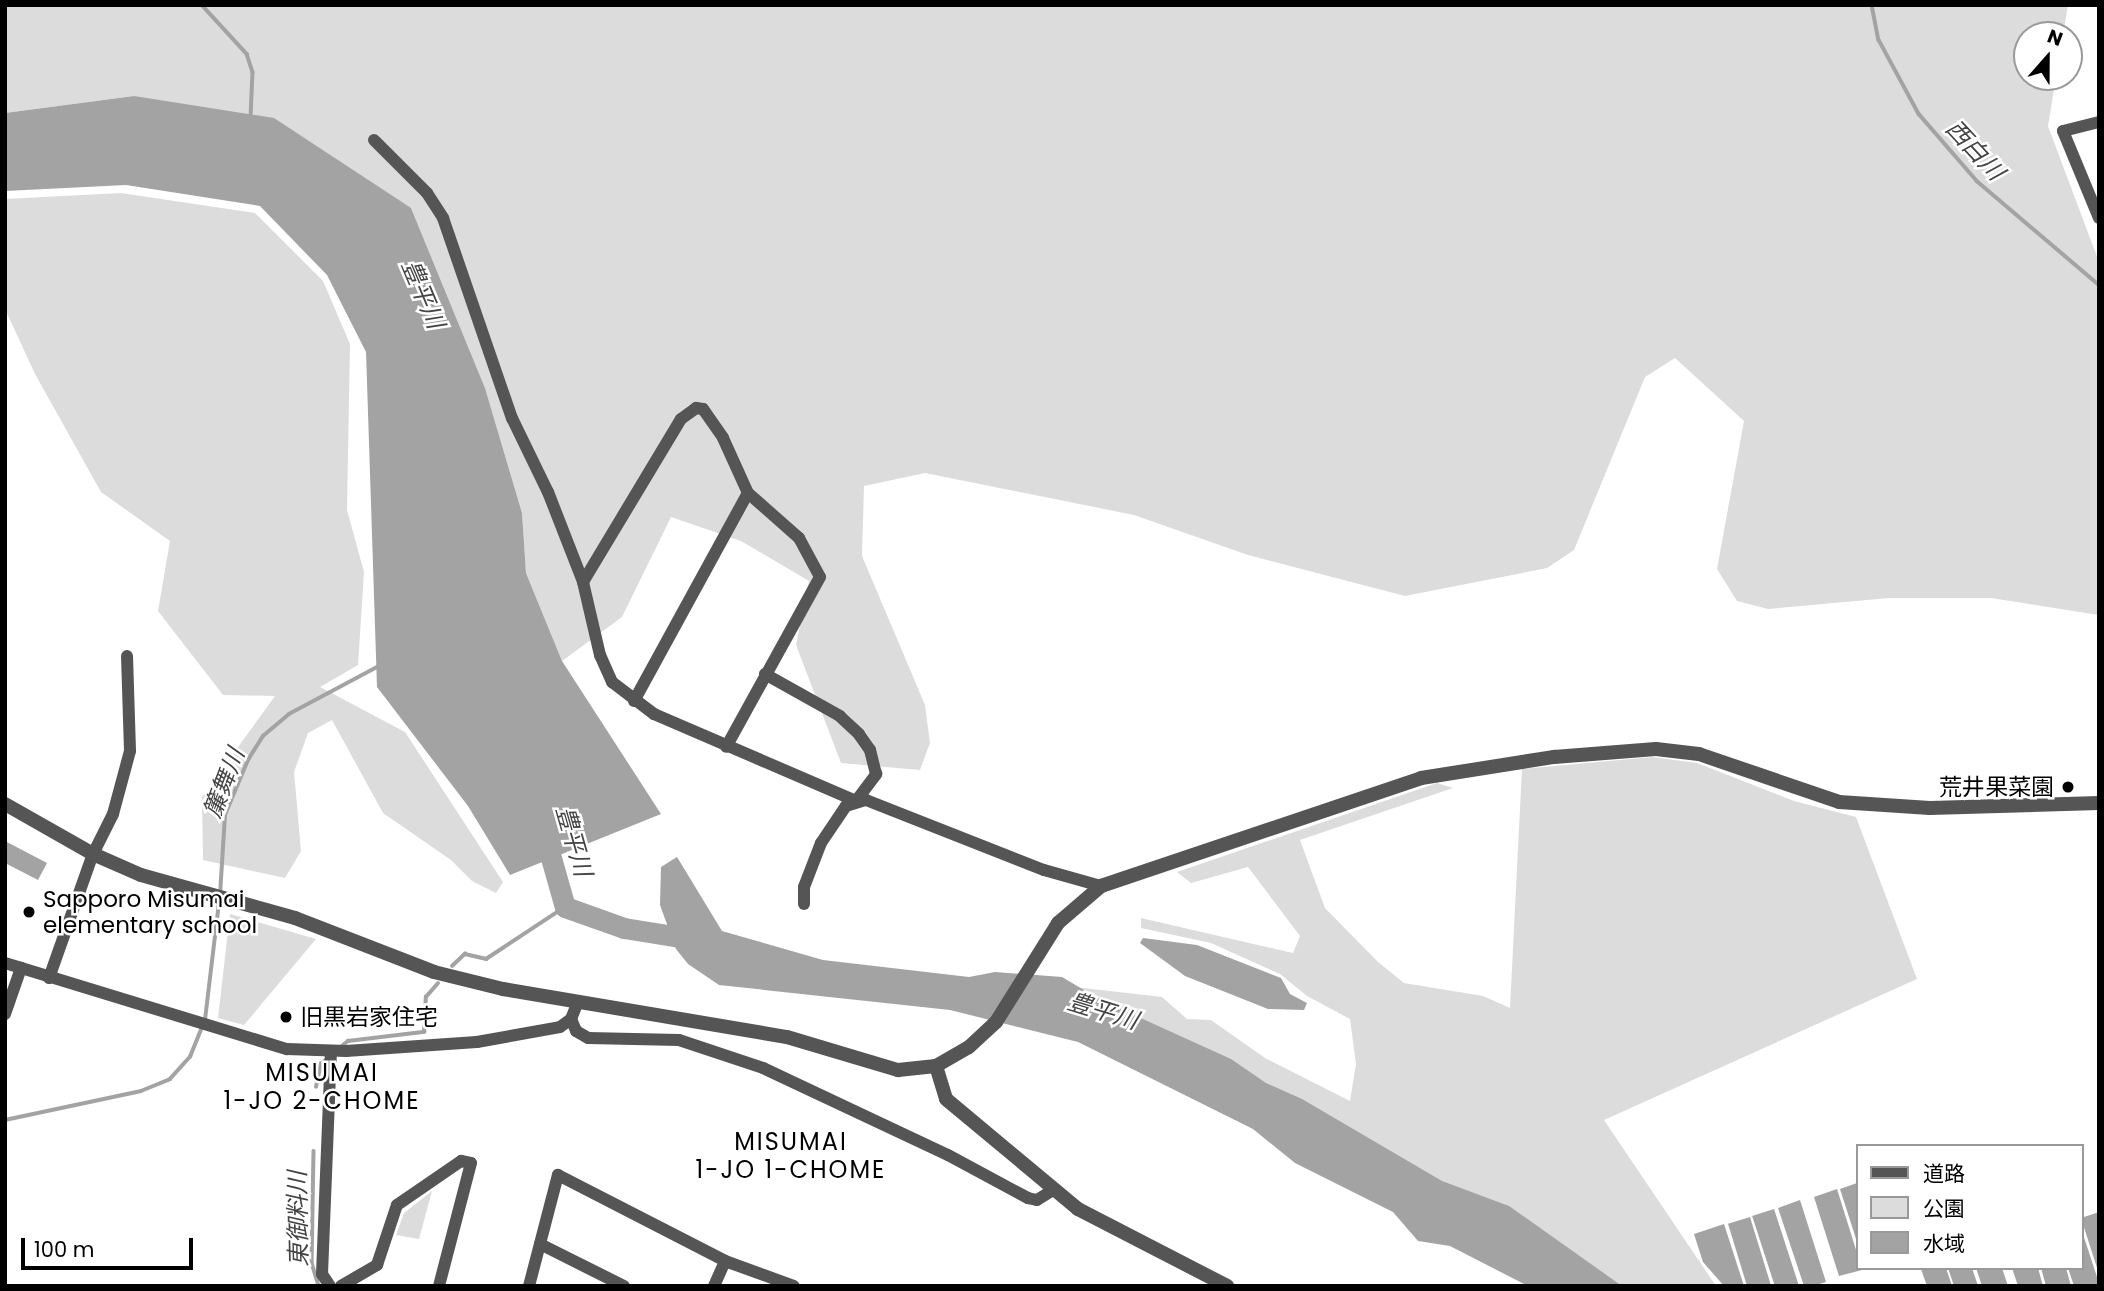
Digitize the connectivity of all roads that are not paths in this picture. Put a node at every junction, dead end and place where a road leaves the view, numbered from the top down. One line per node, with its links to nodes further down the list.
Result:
1 (2099, 122): 3 (street)
2 (374, 140): 5 (street)
3 (2099, 218)
4 (748, 493): 5 (street); 7 (street); 8 (street)
5 (583, 582): 8 (street)
6 (127, 656): 13 (street)
7 (765, 674): 9 (street); 10 (street)
8 (634, 701): 9 (street)
9 (726, 747): 10 (street)
10 (856, 802): 14 (street); 15 (street)
11 (2099, 803): 14 (street)
12 (5, 804): 13 (street)
13 (93, 854): 18 (street); 19 (street)
14 (1101, 886): 23 (street)
15 (804, 904)
16 (5, 963): 17 (street)
17 (21, 968): 18 (street); 20 (street)
18 (49, 978): 22 (street)
19 (578, 1002): 21 (street); 23 (street)
20 (5, 1014)
21 (571, 1019): 22 (street); 24 (street)
22 (331, 1051): 27 (street)
23 (936, 1066): 24 (street)
24 (1053, 1190): 34 (street)
25 (540, 1244): 26 (street); 30 (street); 31 (street)
26 (725, 1261): 32 (street); 33 (street)
27 (330, 1286)
28 (341, 1286): 29 (street)
29 (439, 1286)
30 (529, 1286)
31 (624, 1286)
32 (715, 1286)
33 (794, 1286)
34 (1227, 1286)

